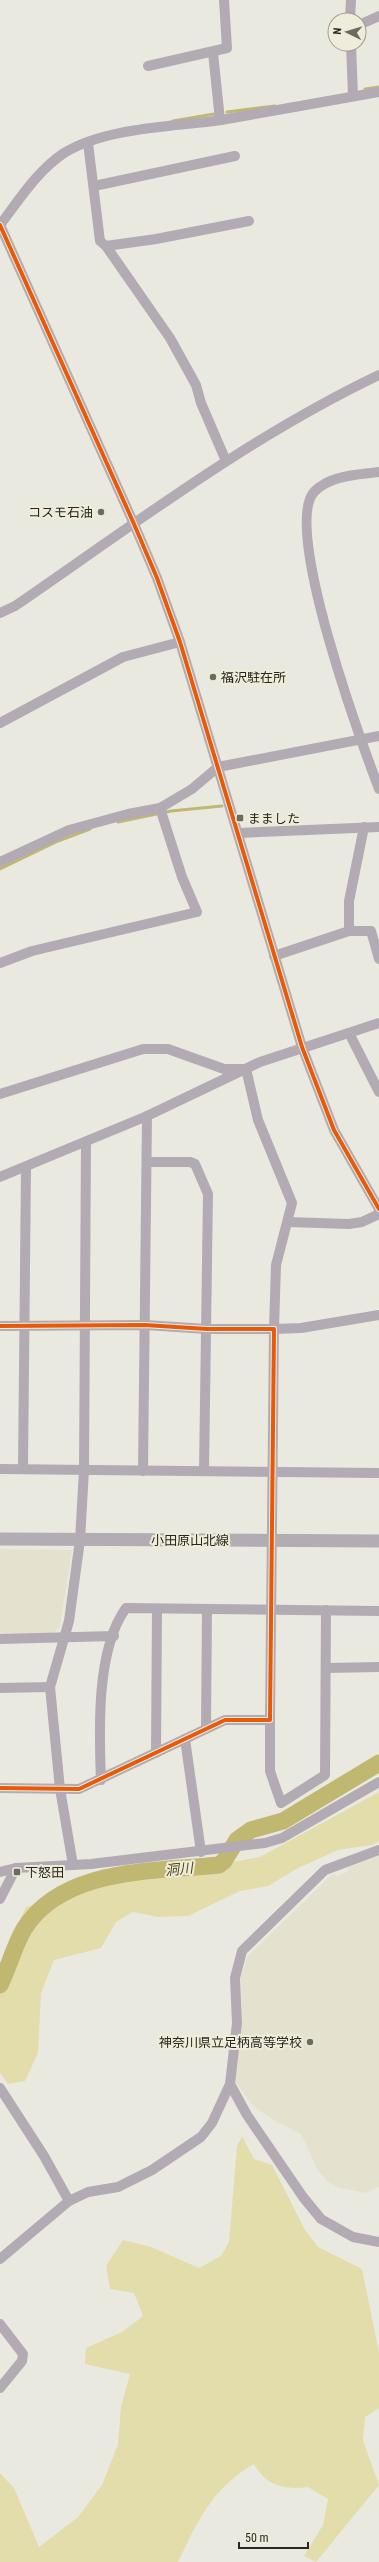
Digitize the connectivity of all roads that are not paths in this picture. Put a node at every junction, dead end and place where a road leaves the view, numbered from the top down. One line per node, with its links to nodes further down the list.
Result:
1 (224, 0): 7 (street)
2 (350, 0): 3 (street)
3 (350, 12)
4 (379, 16): 5 (street)
5 (367, 21)
6 (351, 52): 10 (street)
7 (213, 53): 8 (street); 11 (street)
8 (148, 66)
9 (379, 92): 10 (street)
10 (354, 96): 11 (street)
11 (220, 120): 12 (street)
12 (88, 143): 14 (street); 16 (street)
13 (235, 156): 14 (street)
14 (94, 186): 18 (street)
15 (248, 221): 18 (street)
16 (0, 225): 17 (street)
17 (3, 239): 22 (street)
18 (106, 246): 20 (street)
19 (379, 375): 20 (street)
20 (226, 461): 22 (street)
21 (379, 472): 27 (street)
22 (134, 524): 23 (street); 24 (street)
23 (0, 613)
24 (180, 642): 25 (street); 28 (street)
25 (0, 723)
26 (379, 736): 27 (street)
27 (360, 739): 28 (street); 29 (street)
28 (218, 767): 30 (street); 33 (street)
29 (379, 789)
30 (161, 813): 34 (street); 38 (street)
31 (364, 827): 32 (street); 33 (street); 35 (street)
32 (379, 827)
33 (239, 834): 36 (street)
34 (0, 862)
35 (349, 932): 36 (street); 37 (street)
36 (274, 956): 41 (street)
37 (379, 959)
38 (0, 963)
39 (379, 1023): 40 (street)
40 (349, 1033): 41 (street); 43 (street)
41 (302, 1047): 42 (street); 50 (street)
42 (246, 1069): 44 (street); 45 (street); 52 (street)
43 (379, 1092)
44 (0, 1094)
45 (147, 1116): 46 (street); 47 (street)
46 (86, 1142): 48 (street); 54 (street)
47 (147, 1162): 55 (street); 58 (street)
48 (26, 1167): 49 (street); 57 (street)
49 (0, 1177)
50 (379, 1209)
51 (379, 1214): 52 (street)
52 (288, 1222): 59 (street)
53 (379, 1316): 59 (street)
54 (85, 1325): 55 (street); 57 (street); 62 (street)
55 (145, 1325): 58 (street); 63 (street)
56 (0, 1326): 57 (street)
57 (26, 1326): 61 (street)
58 (207, 1329): 59 (street); 64 (street)
59 (274, 1329): 65 (street)
60 (0, 1469): 61 (street)
61 (23, 1469): 62 (street)
62 (84, 1470): 63 (street); 68 (street)
63 (143, 1471): 64 (street)
64 (204, 1471): 65 (street)
65 (272, 1472): 66 (street); 69 (street)
66 (379, 1473)
67 (0, 1539): 68 (main road, 小田原山北線)
68 (80, 1540): 69 (main road, 小田原山北線); 77 (street)
69 (271, 1540): 70 (main road, 小田原山北線); 73 (street)
70 (379, 1541)
71 (156, 1608): 72 (street); 76 (street); 86 (street)
72 (207, 1609): 73 (street); 84 (street)
73 (271, 1610): 74 (street); 83 (street)
74 (326, 1610): 75 (street); 80 (street)
75 (379, 1611)
76 (114, 1636): 77 (street); 87 (street)
77 (62, 1638): 78 (street); 81 (street)
78 (0, 1639)
79 (379, 1667): 80 (street)
80 (326, 1668): 83 (street)
81 (50, 1687): 82 (street); 90 (street)
82 (0, 1688)
83 (270, 1720): 84 (street)
84 (206, 1728): 85 (street)
85 (185, 1739): 86 (street); 92 (street)
86 (156, 1754): 87 (street)
87 (101, 1780): 90 (street)
88 (379, 1782): 92 (street)
89 (0, 1788): 90 (street)
90 (60, 1789): 93 (street)
91 (379, 1850): 97 (street)
92 (201, 1852): 93 (street)
93 (73, 1866): 94 (street)
94 (16, 1868): 95 (street); 96 (street)
95 (0, 1872)
96 (0, 1899)
97 (230, 2084): 99 (street); 100 (street)
98 (0, 2088): 99 (street)
99 (69, 2201): 101 (street)
100 (379, 2242)
101 (0, 2259)
102 (0, 2324): 103 (street)
103 (0, 2388)

